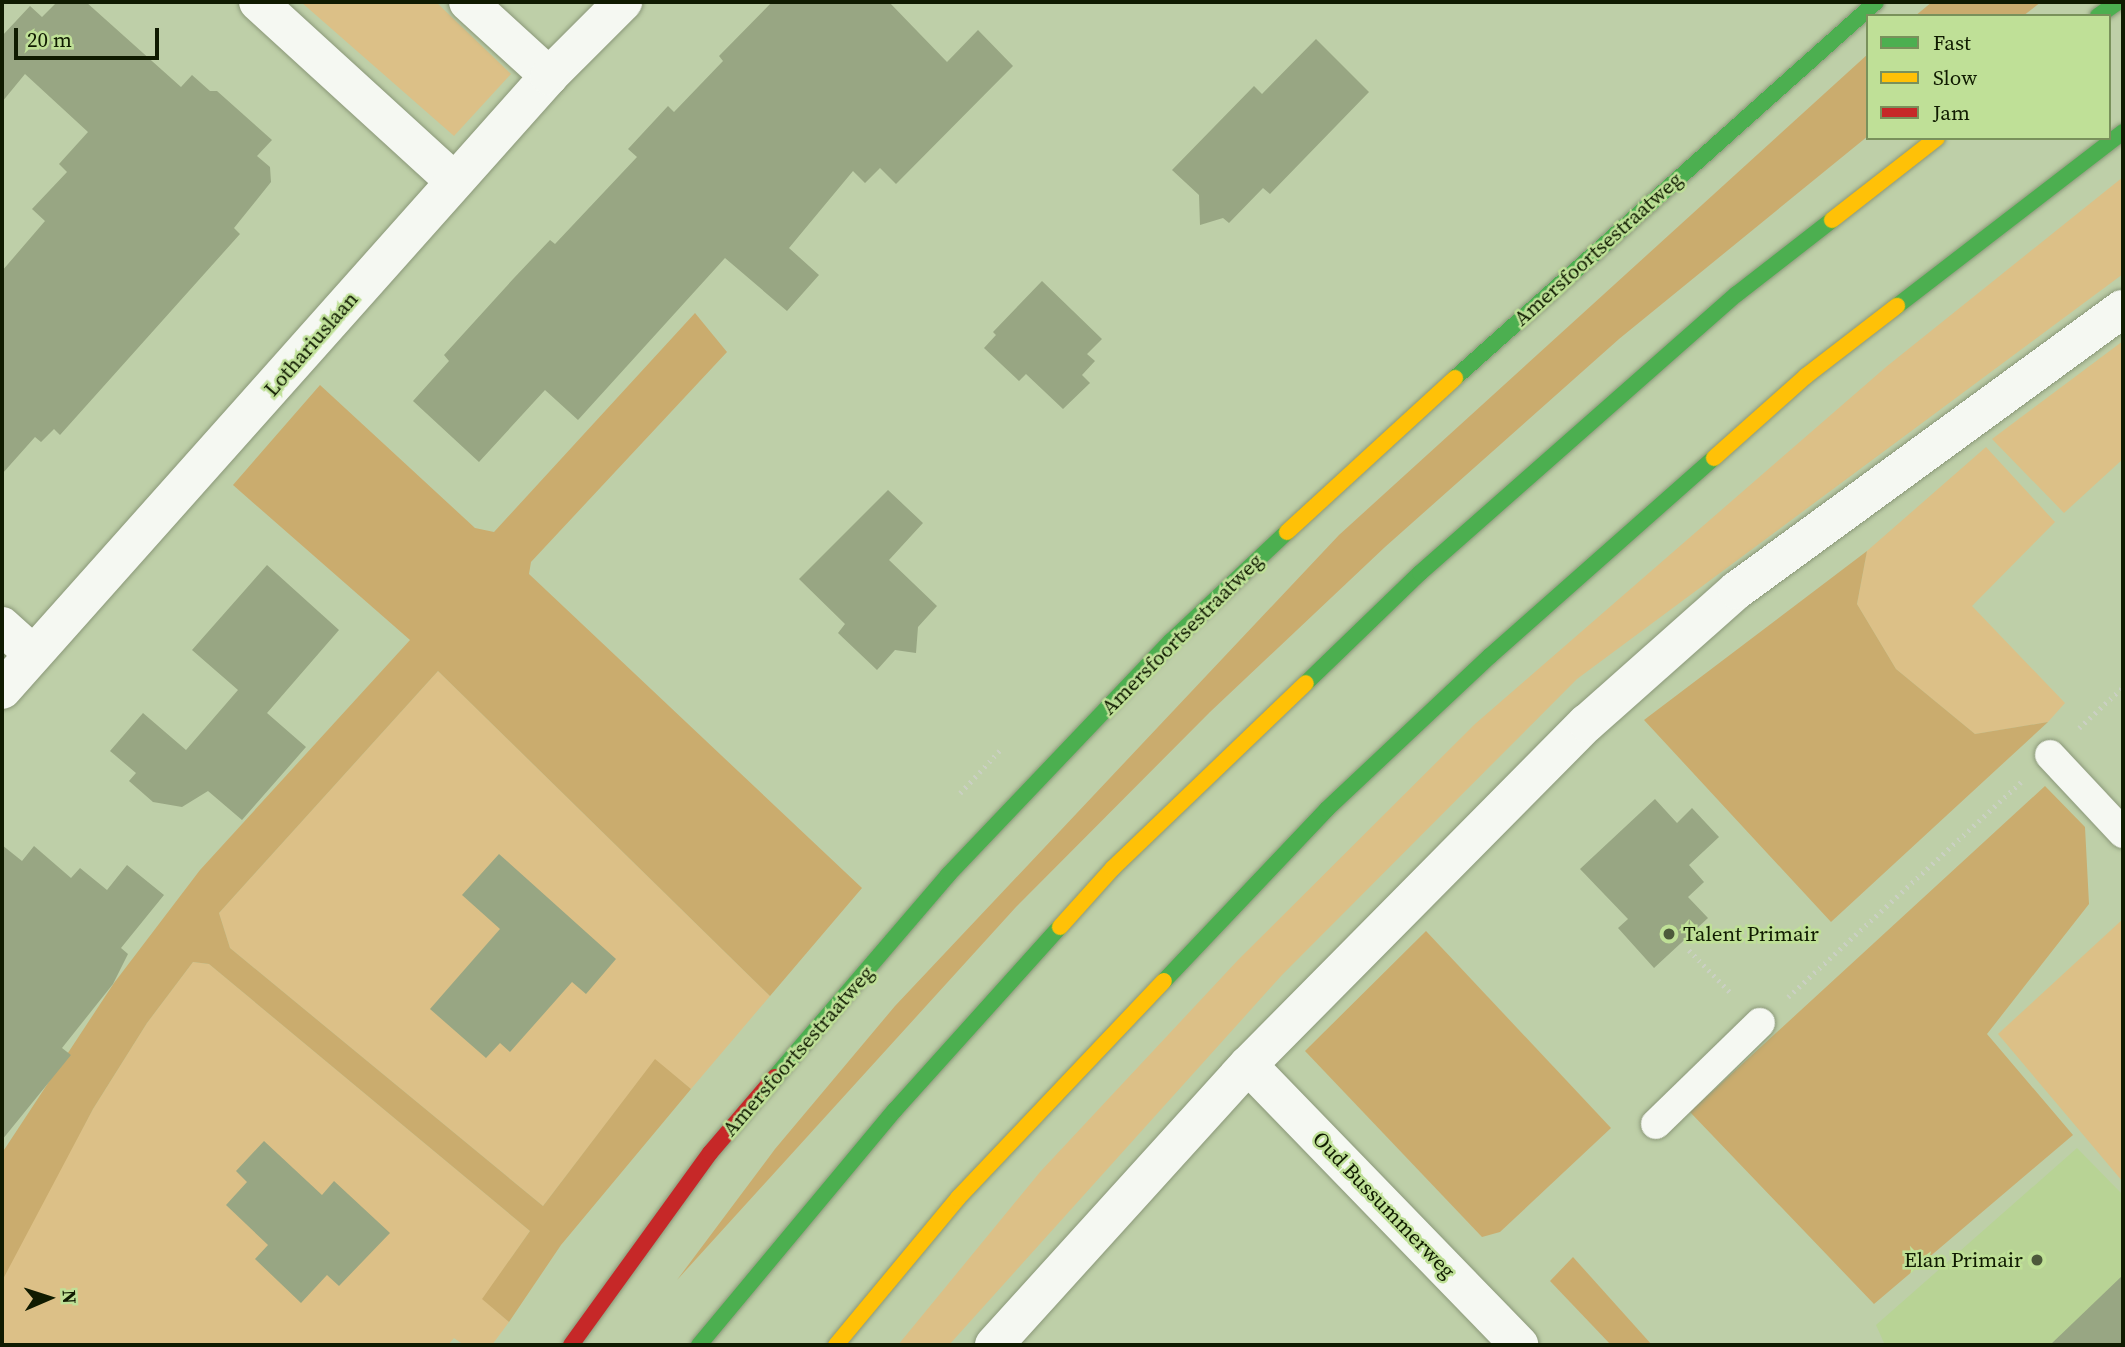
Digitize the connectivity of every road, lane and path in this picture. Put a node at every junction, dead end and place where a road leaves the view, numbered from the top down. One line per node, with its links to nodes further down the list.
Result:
1 (258, 2): 10 (street)
2 (468, 2): 7 (street)
3 (623, 2): 7 (street, Lothariuslaan)
4 (1876, 2): 22 (main road, Amersfoortsestraatweg)
5 (2118, 2): 6 (main road)
6 (2101, 14)
7 (549, 76): 10 (street, Lothariuslaan)
8 (2123, 132): 24 (main road)
9 (1934, 140): 23 (main road)
10 (454, 181): 13 (street, Lothariuslaan)
11 (2123, 309): 20 (street)
12 (2, 626): 13 (street)
13 (32, 653): 15 (street, Lothariuslaan)
14 (2123, 687): 16 (path)
15 (2, 690)
16 (2050, 755): 17 (lane); 19 (path)
17 (2123, 832)
18 (1689, 950): 19 (path)
19 (1760, 1023): 21 (lane)
20 (1248, 1065): 25 (street); 26 (street, Oud Bussummerweg)
21 (1656, 1124)
22 (571, 1345)
23 (699, 1345)
24 (836, 1345)
25 (994, 1345)
26 (1519, 1345)

